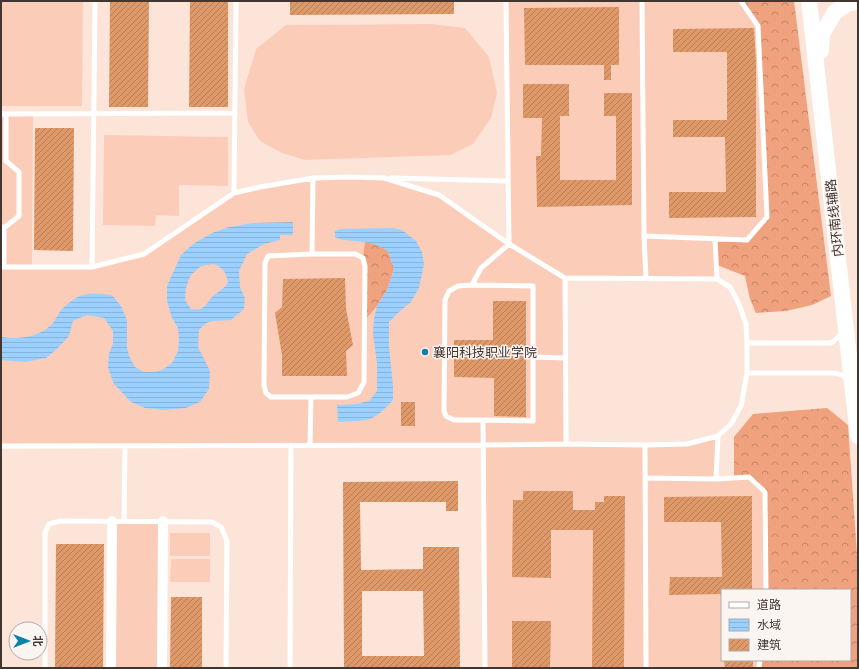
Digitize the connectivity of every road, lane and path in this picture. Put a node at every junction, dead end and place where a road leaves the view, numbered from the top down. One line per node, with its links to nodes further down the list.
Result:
1 (95, 1): 11 (lane)
2 (236, 1): 9 (lane)
3 (506, 1): 15 (lane)
4 (642, 1): 18 (lane)
5 (741, 1): 19 (lane)
6 (809, 1): 8 (main road, 内环南线辅路)
7 (858, 1): 8 (main road)
8 (821, 104): 28 (main road, 内环南线辅路)
9 (234, 113): 11 (lane); 16 (lane)
10 (4, 114): 11 (lane); 12 (lane)
11 (94, 114): 23 (lane)
12 (3, 162): 17 (lane)
13 (313, 178): 14 (lane); 16 (lane); 21 (lane)
14 (384, 178): 15 (lane); 20 (lane)
15 (508, 181): 20 (lane)
16 (234, 194): 23 (lane)
17 (3, 227): 22 (lane)
18 (644, 236): 19 (lane); 25 (lane)
19 (715, 239): 26 (lane)
20 (509, 244): 24 (lane); 27 (lane)
21 (312, 254): 34 (lane); 34 (lane)
22 (3, 267): 23 (lane)
23 (92, 267)
24 (565, 278): 25 (lane); 31 (lane)
25 (646, 278): 26 (lane)
26 (717, 279): 29 (lane)
27 (472, 285): 30 (lane); 35 (lane)
28 (845, 320): 29 (lane); 33 (main road, 内环南线辅路)
29 (747, 343): 32 (lane)
30 (533, 357): 31 (lane); 35 (lane)
31 (565, 358): 38 (lane)
32 (747, 373): 33 (lane); 36 (lane)
33 (852, 383): 37 (main road, 内环南线辅路)
34 (310, 397): 40 (lane)
35 (484, 420): 41 (lane)
36 (718, 436): 42 (lane); 46 (lane)
37 (858, 436)
38 (566, 444): 41 (lane); 42 (lane)
39 (291, 445): 40 (lane); 44 (lane); 55 (lane)
40 (310, 445): 41 (lane)
41 (483, 445): 56 (lane)
42 (645, 445): 45 (lane)
43 (1, 446): 44 (lane)
44 (124, 446): 48 (lane)
45 (645, 478): 46 (lane); 57 (lane)
46 (716, 479): 50 (lane)
47 (112, 521): 48 (lane); 51 (lane); 52 (street)
48 (124, 521): 49 (lane)
49 (163, 521): 53 (street); 54 (lane)
50 (766, 589)
51 (44, 668)
52 (111, 668)
53 (162, 668)
54 (226, 668)
55 (290, 668)
56 (485, 668)
57 (646, 668)

